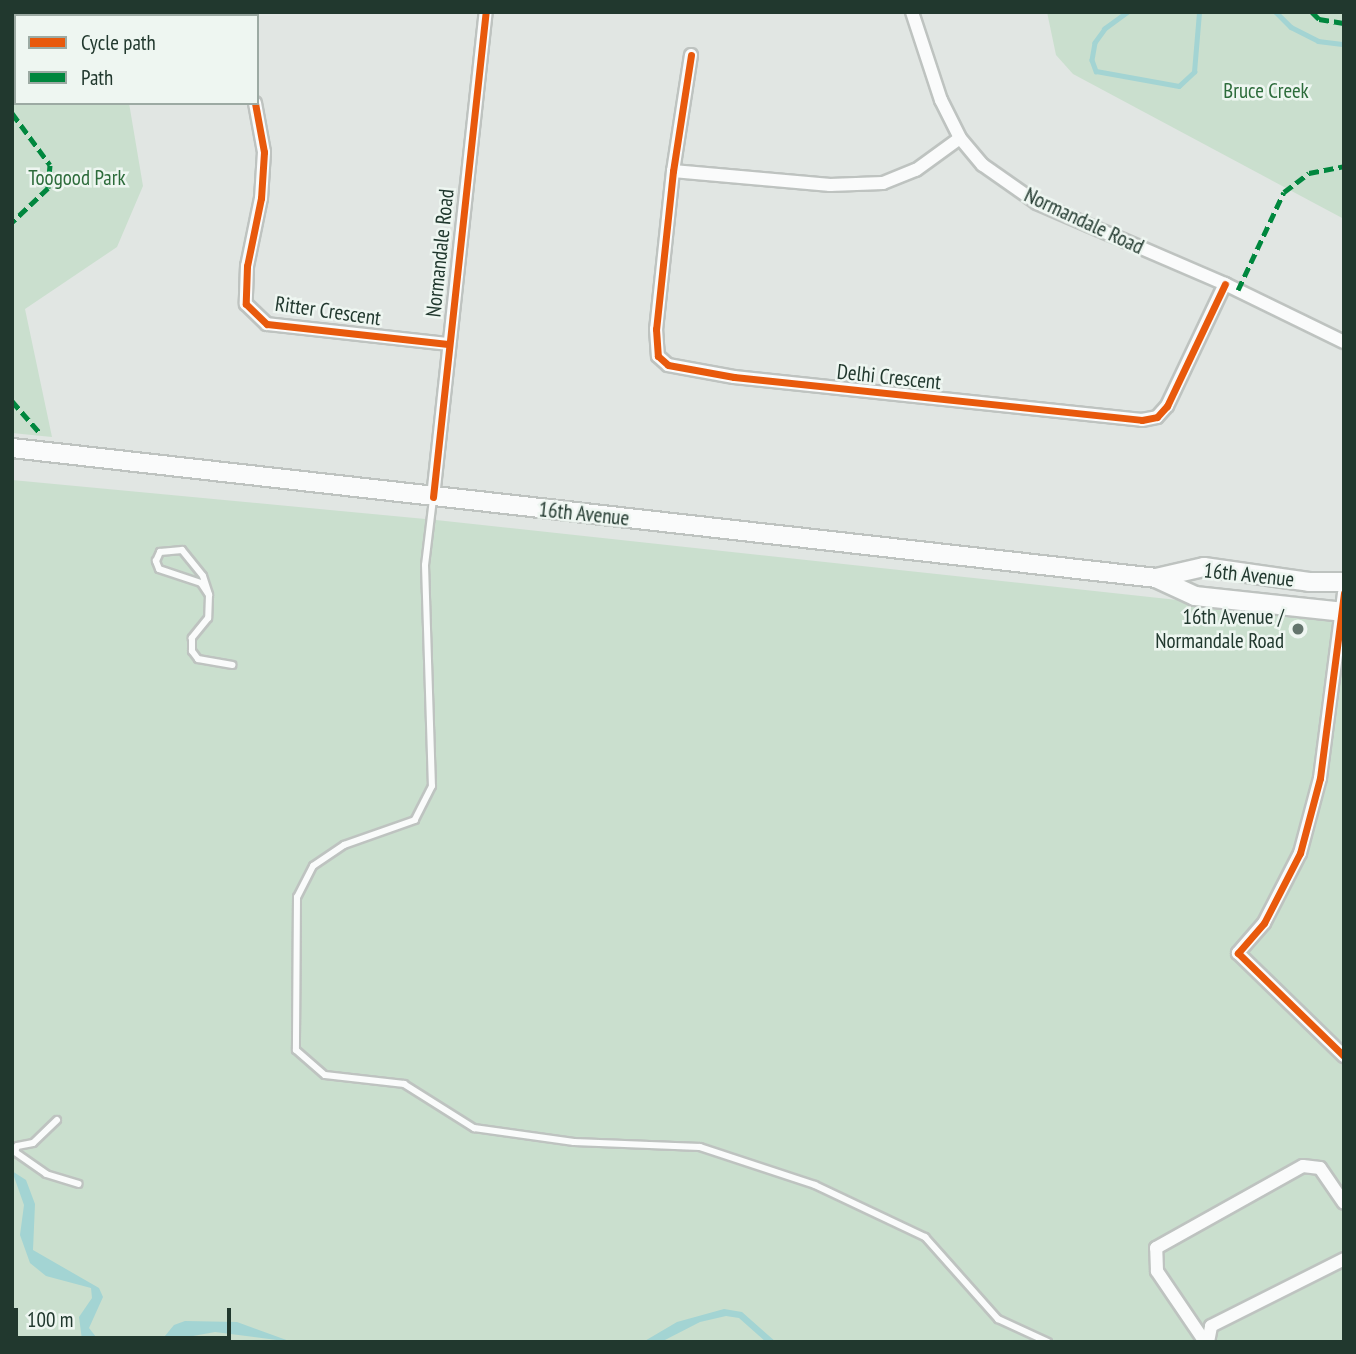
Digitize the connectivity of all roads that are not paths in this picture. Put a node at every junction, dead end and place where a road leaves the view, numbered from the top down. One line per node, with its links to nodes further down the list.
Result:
1 (486, 12): 9 (street, Normandale Road)
2 (912, 12): 5 (street, Normandale Road)
3 (691, 55): 6 (street, Delhi Crescent)
4 (255, 105): 9 (street, Ritter Crescent)
5 (960, 138): 6 (street); 7 (street, Normandale Road)
6 (673, 171): 7 (street, Delhi Crescent)
7 (1225, 284): 8 (street, Normandale Road)
8 (1344, 342)
9 (448, 344): 11 (street, Normandale Road)
10 (12, 448): 11 (main road, 16th Avenue)
11 (433, 498): 12 (main road, 16th Avenue); 23 (lane)
12 (1156, 578): 13 (main road, 16th Avenue); 16 (main road, 16th Avenue)
13 (1344, 582)
14 (1344, 593): 16 (street)
15 (209, 595): 15 (lane); 17 (lane)
16 (1342, 612): 18 (street)
17 (232, 665)
18 (1344, 1056)
19 (57, 1120): 20 (lane)
20 (78, 1184)
21 (1344, 1203): 24 (street)
22 (1344, 1259): 24 (street)
23 (1048, 1342)
24 (1206, 1342)

